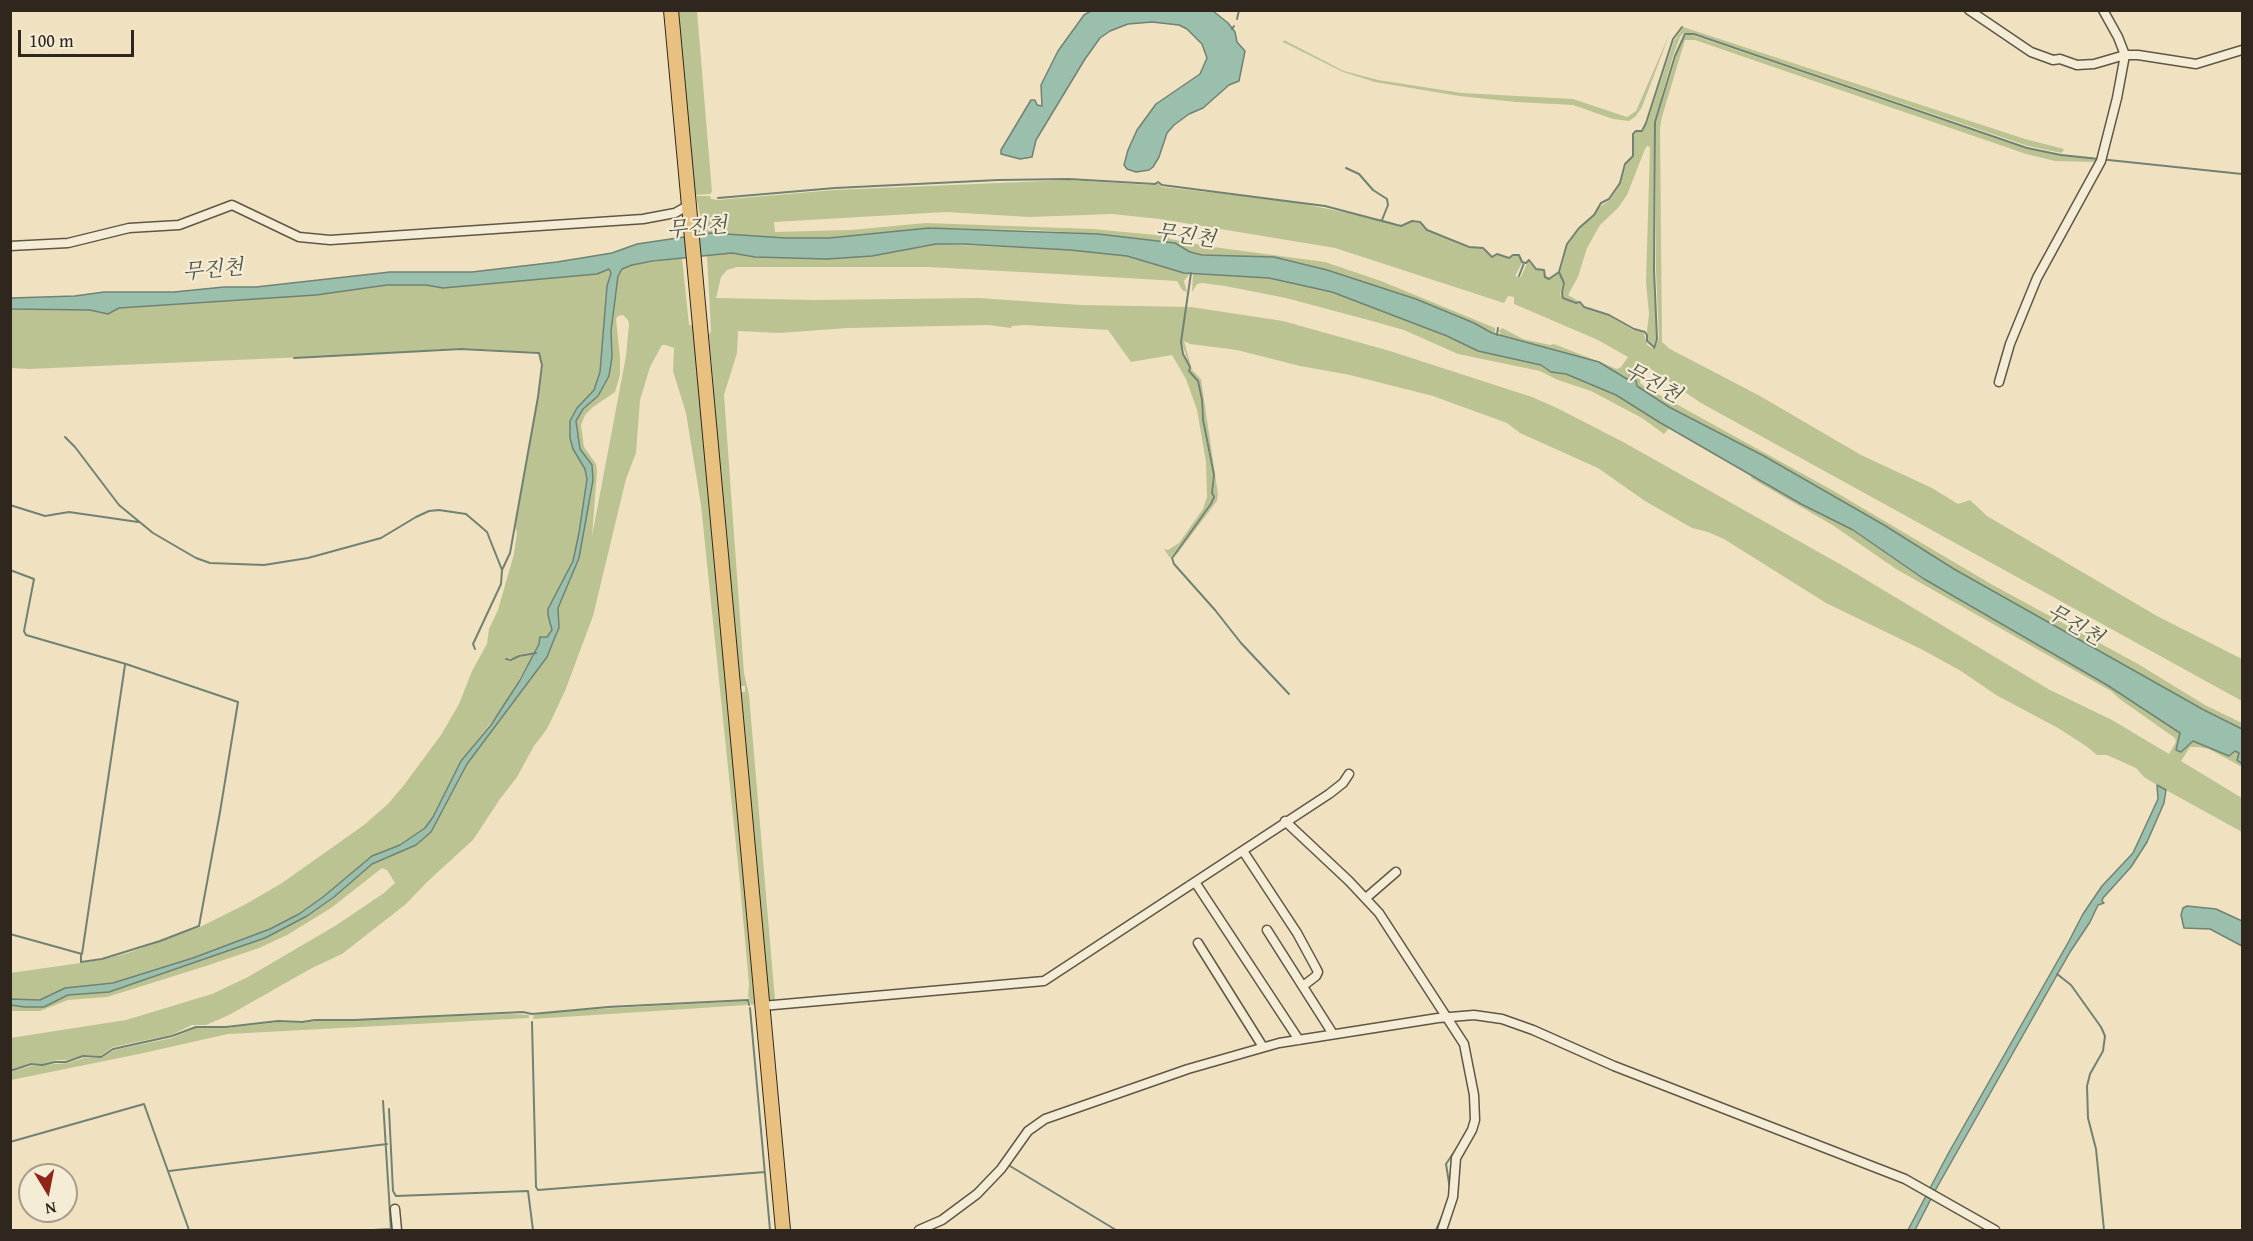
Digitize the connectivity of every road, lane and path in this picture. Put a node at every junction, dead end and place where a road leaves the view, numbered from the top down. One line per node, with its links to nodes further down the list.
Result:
1 (671, 10): 6 (main road)
2 (1969, 10): 5 (street)
3 (2103, 10): 5 (street)
4 (2242, 50): 5 (street)
5 (2125, 55): 8 (street)
6 (689, 211): 7 (street); 18 (main road)
7 (10, 246)
8 (1999, 382)
9 (1349, 774): 10 (street)
10 (1285, 821): 11 (street); 14 (street)
11 (1243, 851): 13 (street); 17 (street)
12 (1396, 872): 14 (street)
13 (1196, 882): 18 (street); 21 (street)
14 (1365, 897): 19 (street)
15 (1267, 930): 17 (street)
16 (1198, 943): 22 (street)
17 (1303, 986): 20 (street)
18 (762, 1006): 25 (main road)
19 (1447, 1016): 20 (street); 27 (street); 28 (street)
20 (1333, 1034): 21 (street)
21 (1299, 1040): 22 (street)
22 (1263, 1047): 26 (street)
23 (394, 1209): 24 (street)
24 (397, 1230)
25 (783, 1230)
26 (919, 1230)
27 (1442, 1230)
28 (1995, 1230)

